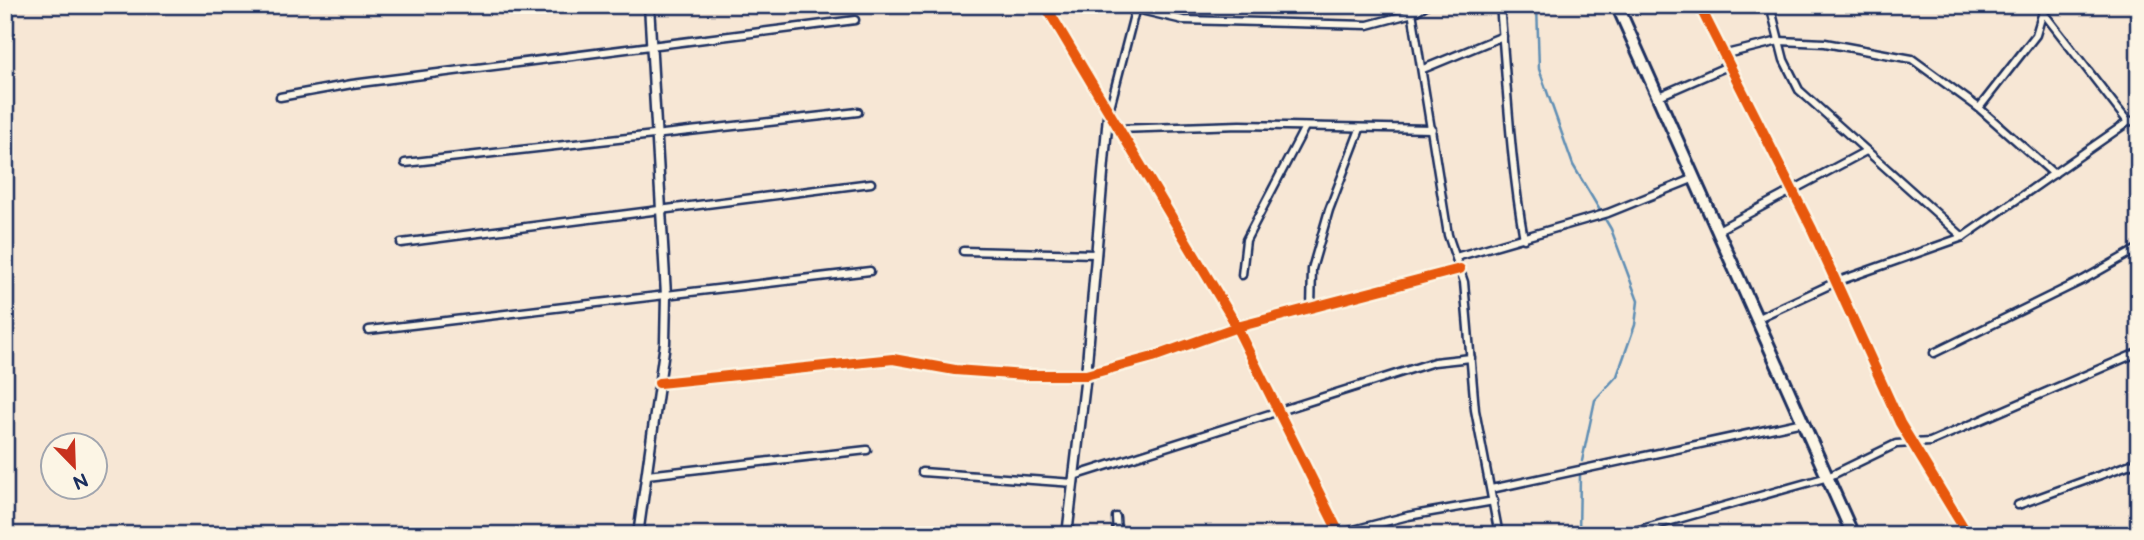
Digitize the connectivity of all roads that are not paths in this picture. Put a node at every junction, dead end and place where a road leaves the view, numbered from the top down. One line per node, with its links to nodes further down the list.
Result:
1 (649, 5): 14 (street)
2 (1045, 5): 22 (street)
3 (1426, 5): 10 (street)
4 (1500, 5): 12 (street)
5 (1617, 5): 18 (main road)
6 (1699, 5): 15 (street)
7 (1770, 5): 13 (street)
8 (1136, 7): 10 (street); 22 (street)
9 (2043, 8): 20 (street); 24 (street)
10 (1412, 9): 17 (street)
11 (855, 20): 14 (street)
12 (1503, 36): 17 (street); 39 (street)
13 (1779, 41): 15 (street); 20 (street); 30 (street)
14 (651, 45): 19 (street); 29 (street)
15 (1722, 55): 16 (street)
16 (1728, 66): 18 (street); 35 (street)
17 (1423, 69): 28 (street)
18 (1659, 96): 33 (main road)
19 (280, 97)
20 (1979, 108): 32 (street)
21 (858, 112): 29 (street)
22 (1108, 115): 26 (street); 43 (street)
23 (2139, 119): 24 (street)
24 (2128, 122): 32 (street)
25 (1305, 127): 26 (street); 27 (street); 47 (street)
26 (1117, 129): 52 (street)
27 (1360, 129): 28 (street); 50 (street)
28 (1432, 129): 44 (street)
29 (656, 134): 31 (street); 36 (street)
30 (1867, 151): 35 (street); 38 (street)
31 (405, 163)
32 (2054, 174): 38 (street)
33 (1696, 178): 37 (main road); 39 (street)
34 (871, 183): 36 (street)
35 (1792, 191): 37 (street); 48 (street)
36 (661, 209): 40 (street); 49 (street)
37 (1718, 230): 51 (main road)
38 (1963, 237): 48 (street)
39 (1524, 239): 44 (street)
40 (401, 243)
41 (2139, 248): 55 (street)
42 (963, 251): 43 (street)
43 (1097, 254): 57 (street)
44 (1456, 257): 45 (street)
45 (1460, 269): 50 (street); 56 (street)
46 (870, 271): 49 (street)
47 (1242, 275)
48 (1836, 282): 51 (street); 61 (street)
49 (666, 295): 53 (street); 58 (street)
50 (1311, 308): 52 (street)
51 (1756, 319): 60 (main road)
52 (1237, 327): 57 (street); 59 (street)
53 (369, 330)
54 (2139, 352): 61 (street)
55 (1934, 353)
56 (1471, 358): 59 (street); 68 (street)
57 (1086, 375): 58 (street); 67 (street)
58 (659, 383): 65 (street)
59 (1279, 412): 67 (street); 72 (street)
60 (1803, 422): 66 (main road); 68 (street)
61 (1910, 443): 66 (street); 79 (street)
62 (867, 450): 65 (street)
63 (2139, 461): 70 (street)
64 (922, 472): 67 (street)
65 (647, 475): 73 (street)
66 (1828, 477): 77 (street); 78 (main road)
67 (1074, 479): 74 (street)
68 (1491, 489): 69 (street)
69 (1494, 501): 72 (street); 76 (street)
70 (2018, 505)
71 (1116, 517): 75 (street)
72 (1338, 534)
73 (638, 535)
74 (1067, 535)
75 (1116, 535)
76 (1499, 535)
77 (1621, 535)
78 (1853, 535)
79 (1968, 535)

